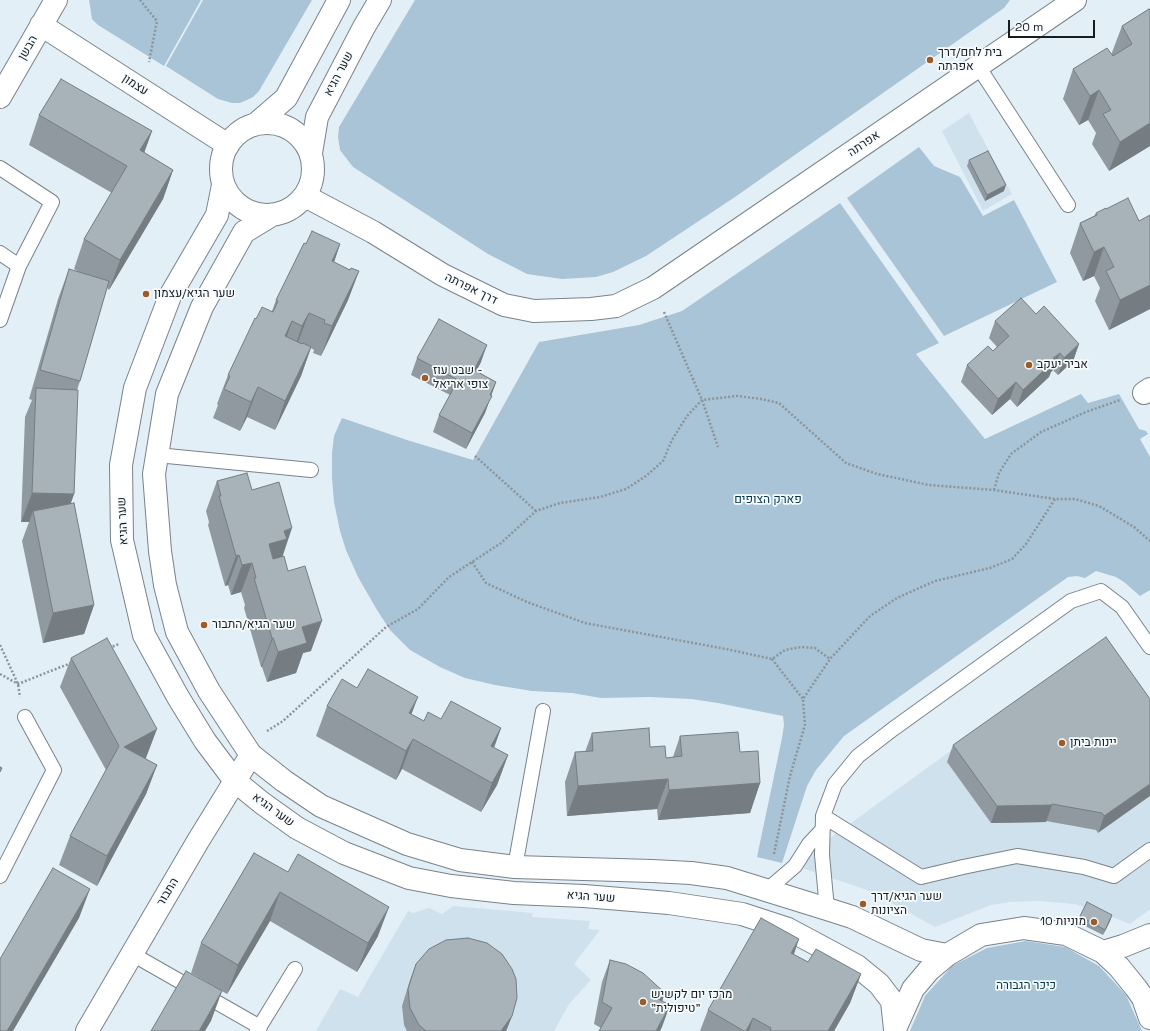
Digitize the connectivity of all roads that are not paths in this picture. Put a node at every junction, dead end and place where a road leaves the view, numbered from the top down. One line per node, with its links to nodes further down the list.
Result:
1 (56, 0): 5 (street, הבשן)
2 (338, 0): 8 (street)
3 (380, 0): 10 (street, שער הגיא)
4 (1072, 1): 6 (street, אפרתה)
5 (41, 25): 7 (street, הבשן); 9 (street, עצמון)
6 (978, 66): 14 (lane); 18 (street, אפרתה)
7 (0, 97)
8 (257, 123): 9 (street); 10 (street)
9 (228, 145): 12 (street)
10 (311, 153): 13 (street)
11 (0, 168): 17 (lane)
12 (223, 185): 15 (street); 26 (street, שער הגיא)
13 (305, 196): 15 (street); 18 (street, דרך אפרתה)
14 (1068, 205)
15 (272, 215): 20 (street)
16 (0, 253): 17 (lane)
17 (19, 266): 19 (lane)
18 (653, 288)
19 (0, 320)
20 (157, 455): 21 (lane); 25 (street)
21 (311, 470)
22 (1150, 647): 27 (lane)
23 (543, 711): 29 (lane)
24 (25, 717): 30 (lane)
25 (248, 750): 26 (street, התבור); 29 (street)
26 (234, 781): 35 (street, התבור); 40 (street, שער הגיא)
27 (823, 823): 28 (lane); 31 (lane); 32 (lane)
28 (1150, 850)
29 (515, 867): 31 (street)
30 (0, 876)
31 (767, 890): 32 (street)
32 (828, 909): 36 (street)
33 (1150, 935): 34 (street)
34 (1103, 952): 36 (street); 38 (street)
35 (132, 954): 39 (lane); 41 (street, התבור)
36 (947, 955): 40 (street)
37 (295, 969): 39 (lane)
38 (1148, 998)
39 (258, 1029)
40 (895, 1030)
41 (87, 1031)

